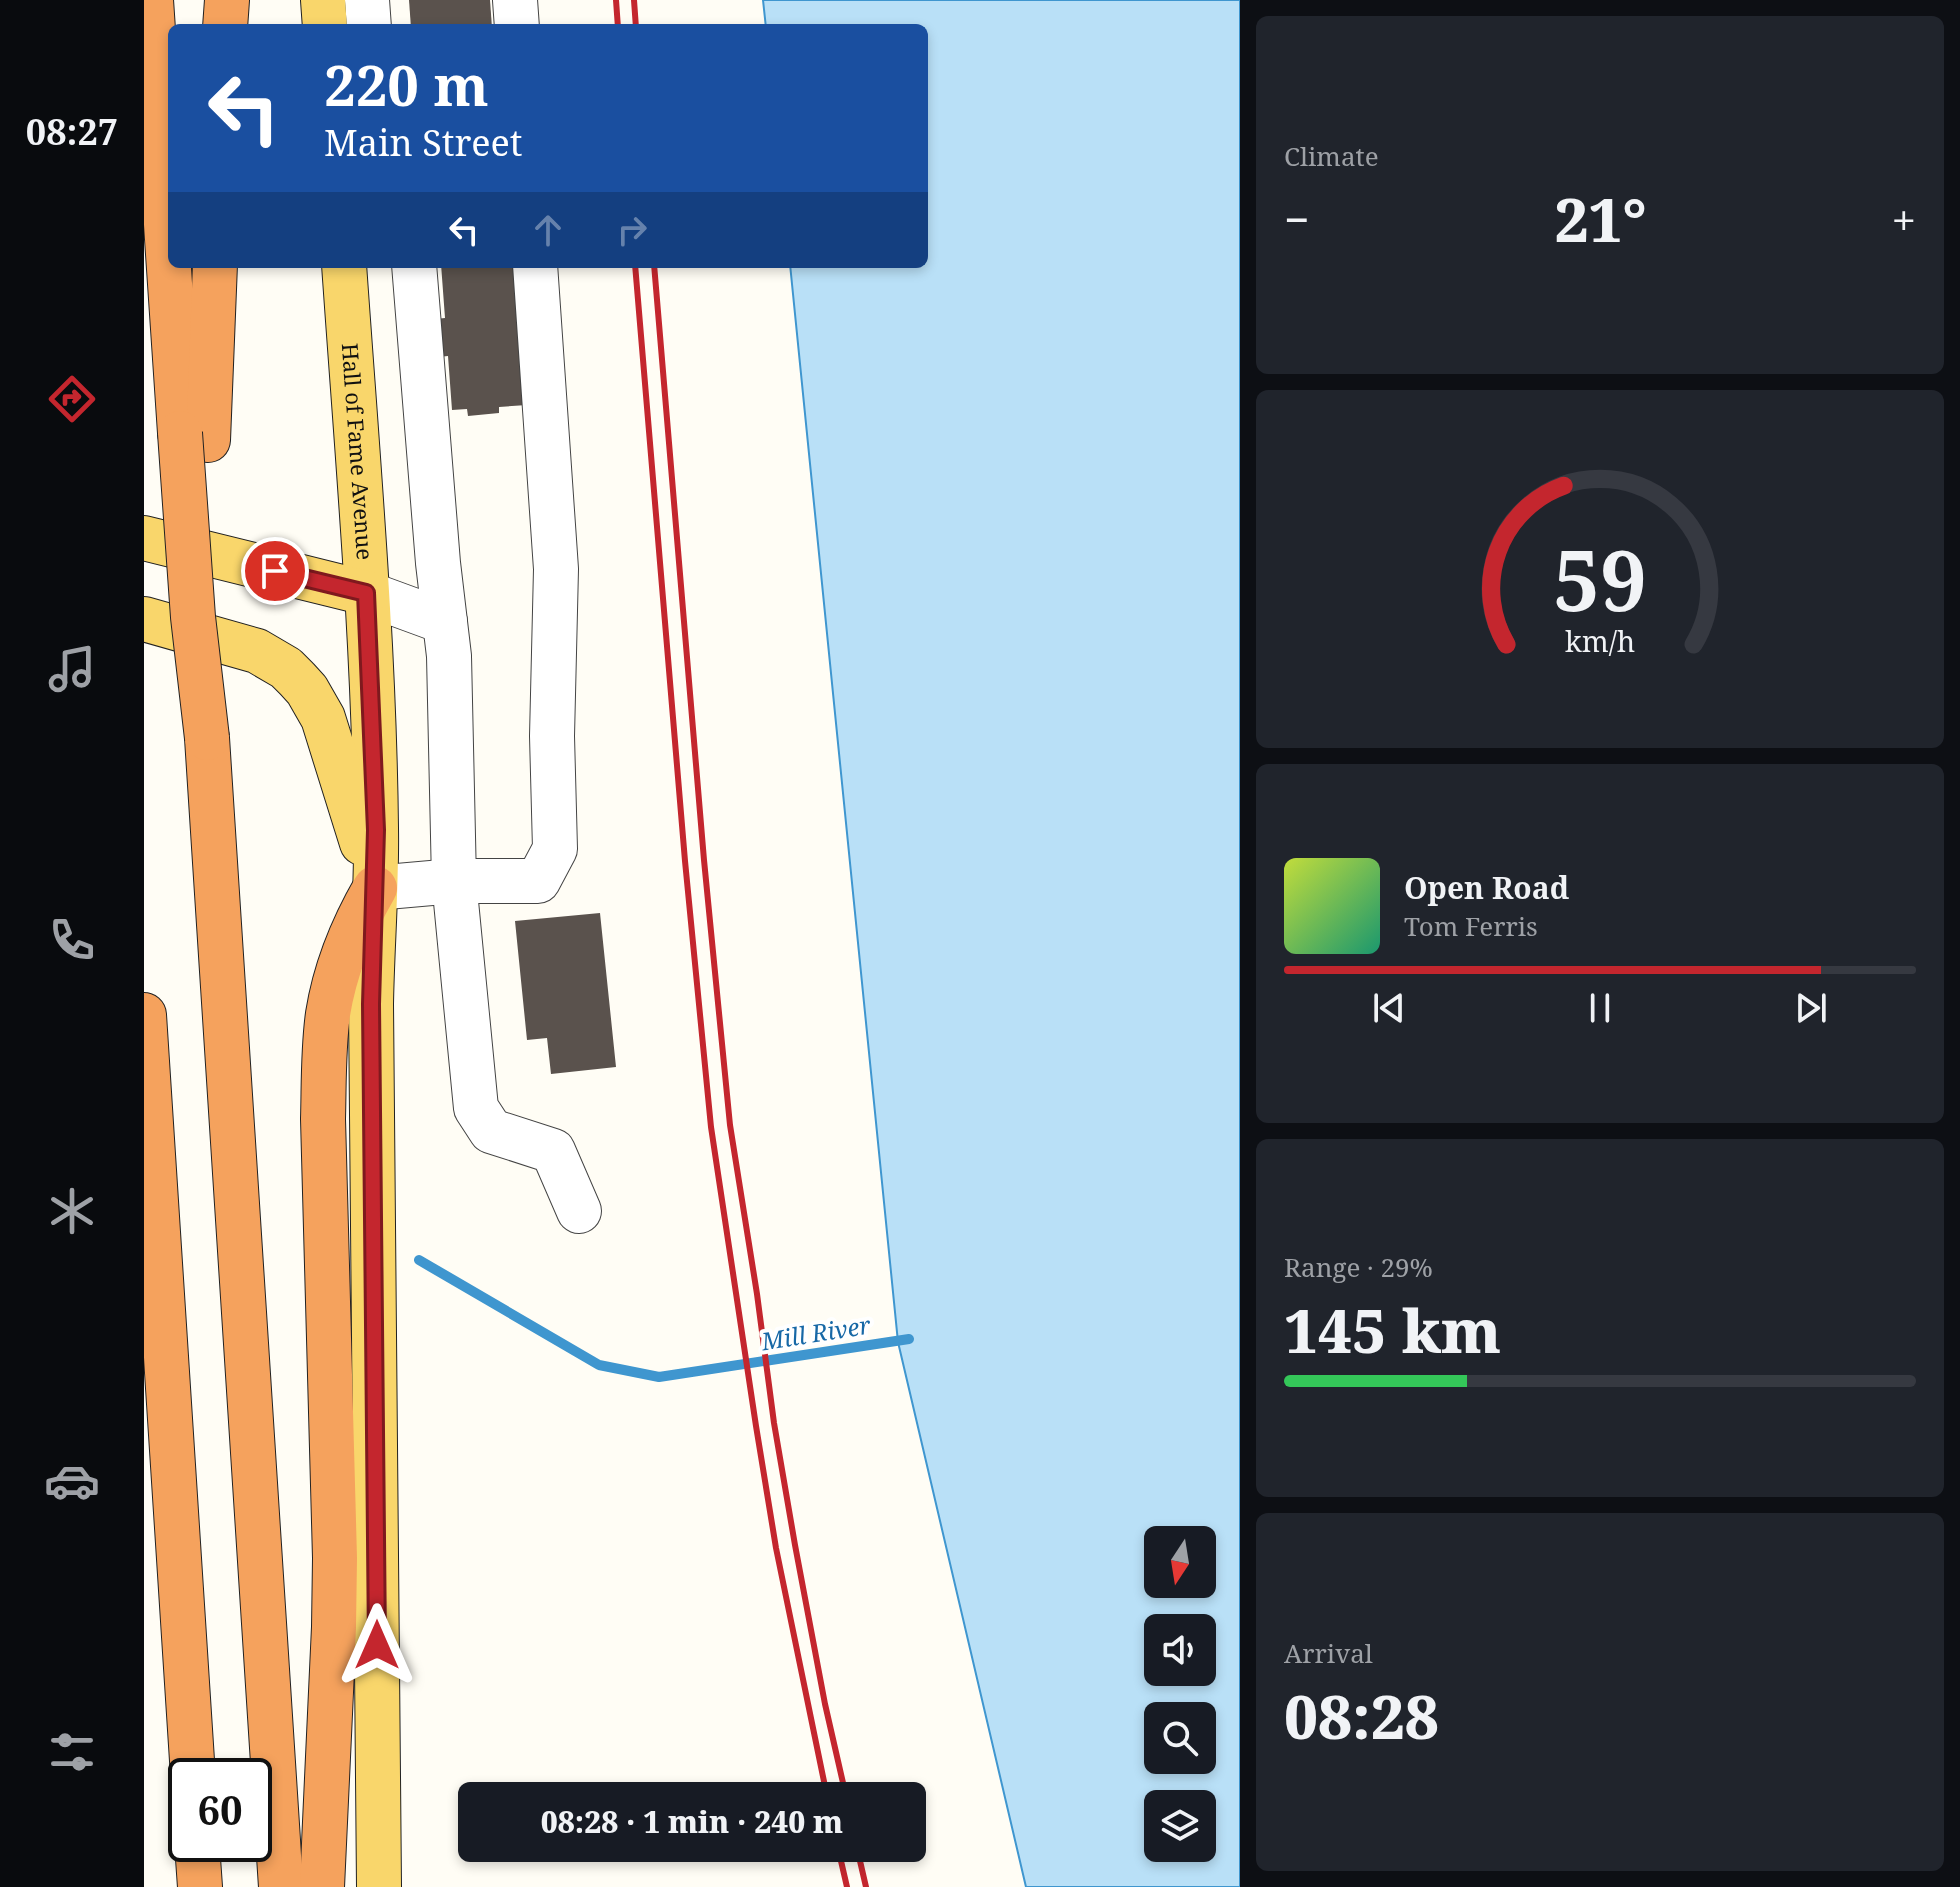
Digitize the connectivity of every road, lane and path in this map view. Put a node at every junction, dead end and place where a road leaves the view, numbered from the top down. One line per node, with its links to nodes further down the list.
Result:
1 (151, 0): 12 (highway)
2 (227, 0): 7 (highway)
3 (323, 0): 8 (main road)
4 (367, 0): 9 (lane)
5 (394, 0): 10 (lane)
6 (515, 0): 11 (lane)
7 (225, 24)
8 (325, 24)
9 (369, 24)
10 (396, 24)
11 (517, 24)
12 (168, 172)
13 (177, 268): 18 (highway)
14 (215, 268): 18 (highway)
15 (344, 268): 20 (main road, Hall of Fame Avenue)
16 (414, 268): 22 (lane)
17 (535, 268): 23 (lane)
18 (194, 436): 30 (highway, bridge)
19 (144, 538): 20 (main road)
20 (366, 593): 22 (lane); 24 (main road, Hall of Fame Avenue)
21 (144, 619): 24 (main road)
22 (445, 622): 23 (lane)
23 (454, 881): 24 (lane); 26 (lane)
24 (375, 888): 31 (highway); 32 (main road, Hall of Fame Avenue)
25 (144, 1015): 27 (highway)
26 (579, 1211)
27 (192, 1758)
28 (198, 1862): 29 (highway)
29 (200, 1887)
30 (281, 1887)
31 (322, 1887)
32 (379, 1887)

